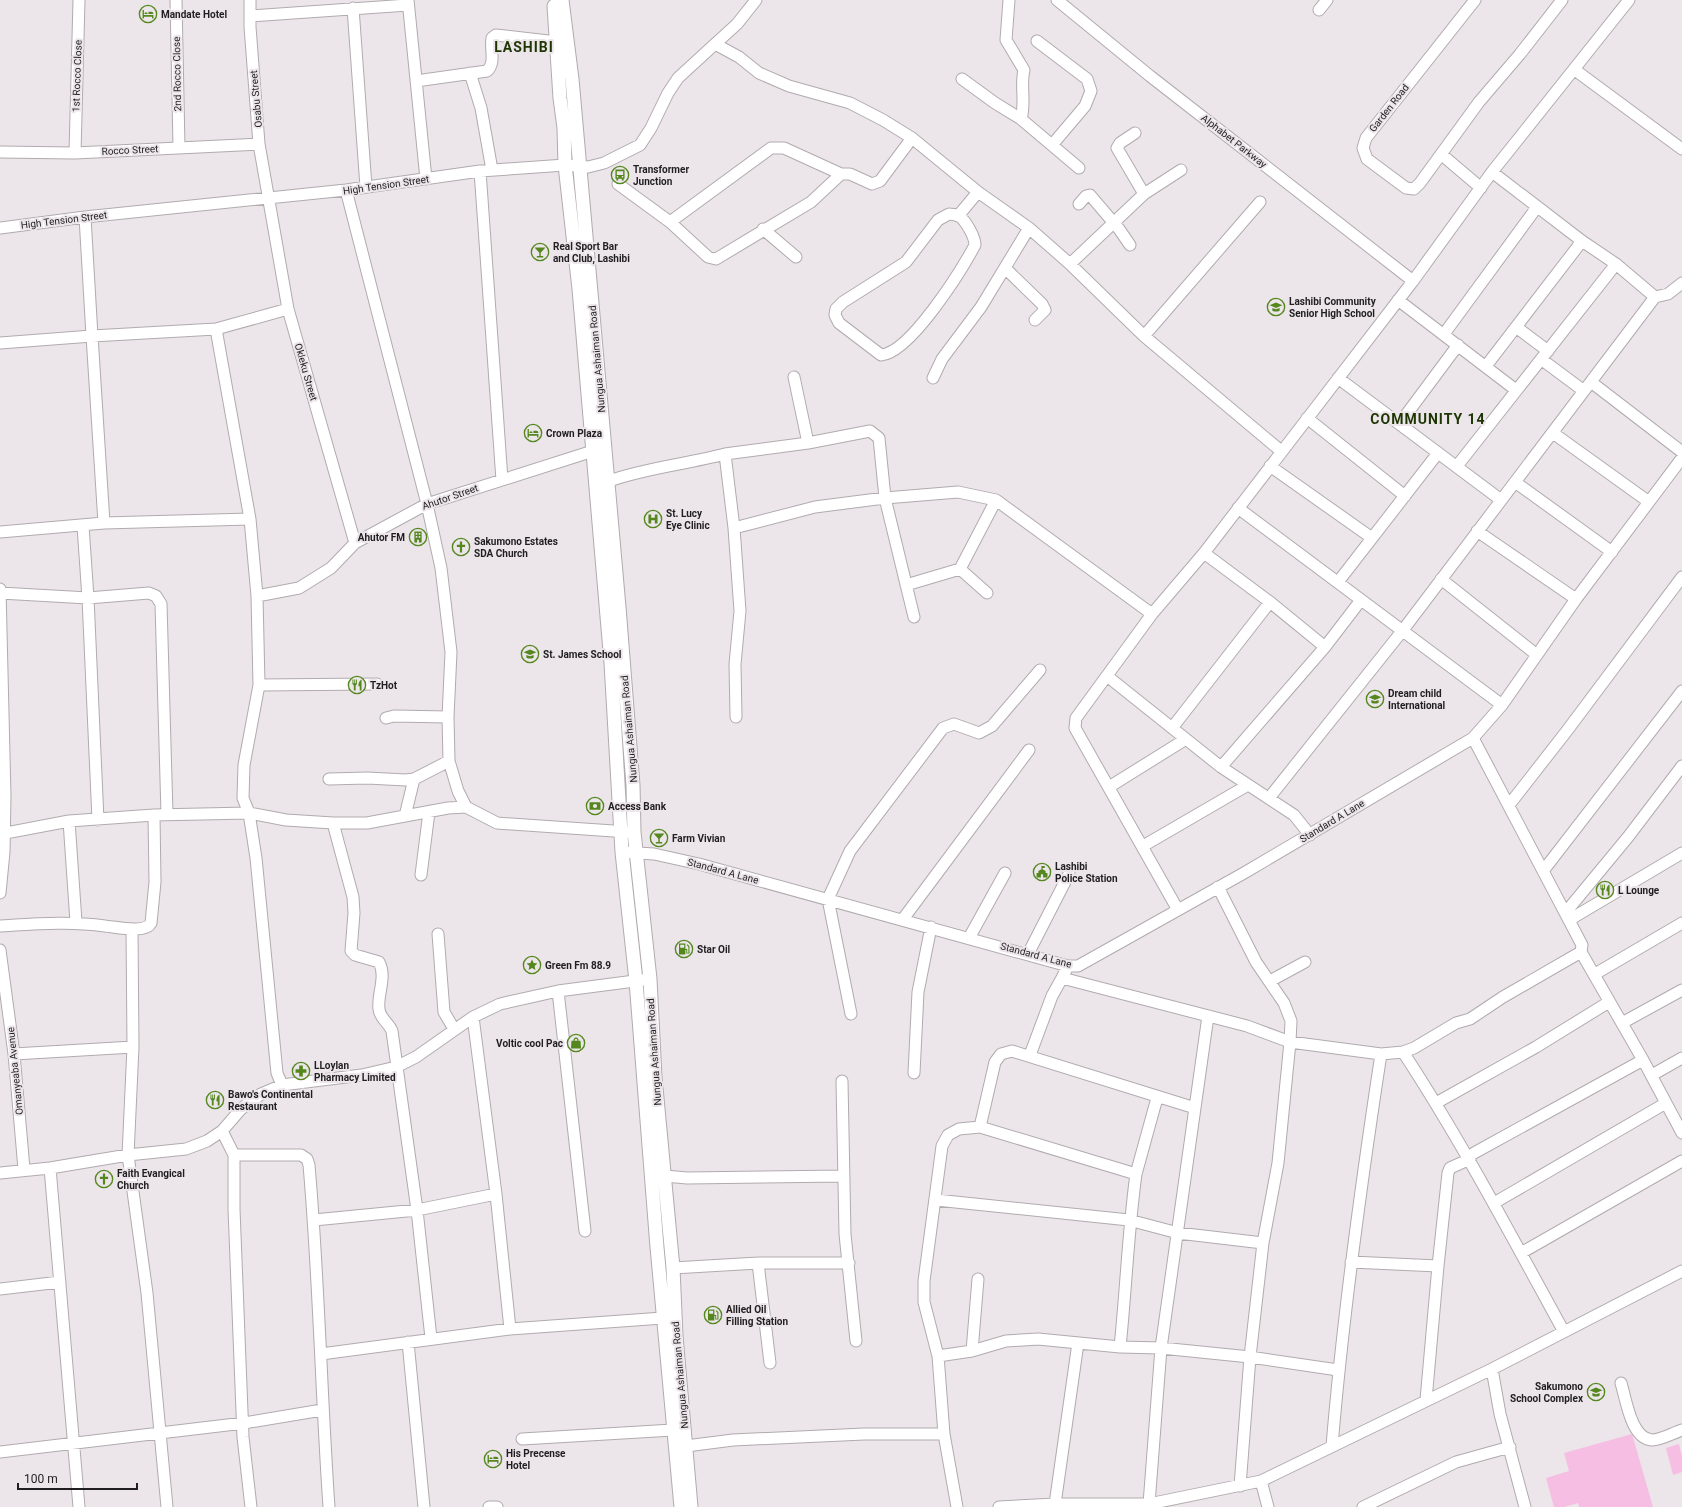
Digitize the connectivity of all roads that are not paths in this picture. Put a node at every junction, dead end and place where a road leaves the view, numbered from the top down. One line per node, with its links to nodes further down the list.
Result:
1 (79, 0): 31 (street, 1st Rocco Close)
2 (176, 0): 28 (street, 2nd Rocco Close)
3 (250, 0): 15 (street, Osabu Street)
4 (562, 0): 17 (main road, Nungua Ashaiman Road); 34 (main road, Nungua Ashaiman Road)
5 (756, 0): 18 (street, High Tension Street)
6 (1009, 0): 23 (street)
7 (1057, 0): 65 (street, Alphabet Parkway)
8 (1327, 0): 14 (street)
9 (1475, 0): 32 (street, Garden Road)
10 (1562, 0): 32 (street, Garden Road)
11 (1629, 0): 19 (street)
12 (408, 3): 13 (street); 22 (street)
13 (353, 8): 15 (street); 43 (street)
14 (1319, 10)
15 (250, 16): 26 (street, Osabu Street)
16 (1038, 41): 27 (street)
17 (557, 42): 20 (street); 33 (main road, Nungua Ashaiman Road)
18 (715, 44): 25 (street); 34 (street, High Tension Street)
19 (1575, 70): 29 (street); 39 (street)
20 (470, 73): 22 (street); 36 (street)
21 (962, 79): 23 (street)
22 (416, 81): 41 (street)
23 (1021, 119): 27 (street)
24 (1135, 133): 47 (street)
25 (912, 138): 40 (street); 46 (street)
26 (259, 144): 28 (street, Rocco Street); 48 (street, Osabu Street)
27 (1052, 145): 35 (street)
28 (179, 147): 31 (street, Rocco Street)
29 (1682, 149)
30 (0, 152): 31 (street, Rocco Street)
31 (75, 153)
32 (1441, 154): 44 (street)
33 (565, 165): 34 (street, High Tension Street); 36 (street, High Tension Street); 89 (main road, Nungua Ashaiman Road)
34 (579, 166): 98 (main road, Nungua Ashaiman Road)
35 (1079, 168)
36 (492, 170): 38 (street, High Tension Street)
37 (1181, 170): 47 (street)
38 (480, 171): 41 (street, High Tension Street); 97 (street)
39 (1492, 172): 44 (street); 51 (street)
40 (841, 174): 54 (street); 58 (street)
41 (426, 179): 43 (street, High Tension Street)
42 (618, 184): 54 (street)
43 (366, 187): 45 (street, High Tension Street)
44 (1481, 188): 65 (street)
45 (346, 190): 48 (street, High Tension Street); 105 (street)
46 (978, 192): 52 (street); 57 (street)
47 (1144, 194): 55 (street)
48 (268, 198): 53 (street, High Tension Street); 69 (street, Okleku Street)
49 (1260, 202): 75 (street)
50 (1079, 204): 55 (street)
51 (1537, 207): 59 (street); 73 (street)
52 (958, 216): 52 (street)
53 (85, 217): 56 (street, High Tension Street); 74 (street)
54 (670, 222): 58 (street)
55 (1113, 223): 60 (street); 62 (street)
56 (0, 228)
57 (1028, 228): 62 (street); 64 (street)
58 (763, 229): 61 (street)
59 (1582, 241): 63 (street); 71 (street)
60 (1130, 245)
61 (796, 257)
62 (1070, 264): 75 (street)
63 (1616, 264): 67 (street); 78 (street)
64 (1005, 268): 70 (street); 81 (street)
65 (1412, 281): 68 (street)
66 (1682, 283): 67 (street)
67 (1655, 297): 83 (street)
68 (1398, 300): 73 (street); 82 (street)
69 (288, 310): 72 (street); 114 (street, Okleku Street)
70 (1035, 320)
71 (1516, 327): 78 (street); 79 (street)
72 (216, 329): 74 (street); 107 (street)
73 (1444, 334): 77 (street)
74 (92, 336): 76 (street); 108 (street)
75 (1144, 336): 90 (street)
76 (0, 343)
77 (1458, 345): 79 (street); 86 (street)
78 (1544, 355): 83 (street); 84 (street)
79 (1486, 366): 84 (street)
80 (794, 377): 88 (street)
81 (933, 378)
82 (1338, 378): 85 (street); 86 (street)
83 (1588, 386): 87 (street); 91 (street)
84 (1516, 390): 96 (street)
85 (1307, 418): 90 (street); 100 (street)
86 (1400, 423): 92 (street)
87 (1553, 433): 99 (street); 104 (street)
88 (808, 443): 93 (street); 101 (street)
89 (593, 451): 97 (street, Ahutor Street); 167 (main road, Nungua Ashaiman Road)
90 (1281, 451): 95 (street)
91 (1682, 452)
92 (1438, 453): 96 (street); 100 (street)
93 (725, 454): 98 (street); 110 (street)
94 (1682, 458): 104 (street, Standard A Lane)
95 (1270, 466): 106 (street); 113 (street)
96 (1456, 466): 103 (street)
97 (502, 480): 105 (street, Ahutor Street)
98 (609, 481): 166 (main road, Nungua Ashaiman Road)
99 (1515, 482): 103 (street); 115 (street)
100 (1405, 496): 113 (street)
101 (885, 498): 102 (street); 110 (street); 121 (street)
102 (996, 500): 117 (street); 130 (street)
103 (1501, 500): 111 (street)
104 (1649, 502): 115 (street, Standard A Lane)
105 (427, 504): 114 (street, Ahutor Street); 141 (street)
106 (1238, 508): 116 (street); 120 (street)
107 (250, 519): 108 (street); 125 (street)
108 (104, 523): 109 (street)
109 (82, 526): 112 (street); 126 (street)
110 (734, 528): 142 (street)
111 (1477, 531): 119 (street); 127 (street)
112 (0, 532)
113 (1372, 538): 120 (street)
114 (355, 543): 125 (street, Ahutor Street)
115 (1612, 552): 127 (street, Standard A Lane)
116 (1204, 553): 129 (street); 130 (street)
117 (960, 569): 121 (street); 124 (street)
118 (1682, 577): 156 (street)
119 (1441, 579): 132 (street); 134 (street)
120 (1338, 582): 128 (street)
121 (906, 584): 131 (street)
122 (0, 589): 123 (street)
123 (0, 593): 126 (street); 168 (street)
124 (987, 593)
125 (257, 596): 138 (street)
126 (88, 598): 160 (street); 163 (street)
127 (1576, 599): 134 (street, Standard A Lane)
128 (1361, 600): 132 (street); 133 (street)
129 (1270, 602): 133 (street); 144 (street)
130 (1152, 614): 136 (street)
131 (914, 617)
132 (1403, 630): 140 (street); 155 (street)
133 (1325, 647): 150 (street)
134 (1537, 655): 140 (street, Standard A Lane)
135 (1040, 670): 180 (street)
136 (1107, 676): 144 (street); 154 (street)
137 (377, 684): 138 (street)
138 (259, 685): 159 (street)
139 (1682, 691): 174 (street)
140 (1502, 705): 145 (street, Standard A Lane)
141 (448, 717): 143 (street); 148 (street)
142 (736, 717)
143 (386, 718)
144 (1172, 728): 146 (street)
145 (1473, 738): 156 (street); 169 (street, Standard A Lane)
146 (1186, 739): 150 (street); 154 (street)
147 (1029, 750): 183 (street)
148 (449, 761): 152 (street); 157 (street)
149 (1682, 766): 182 (street)
150 (1221, 767): 153 (street)
151 (329, 779): 152 (street)
152 (414, 779): 162 (street)
153 (1248, 785): 155 (street); 170 (street)
154 (1109, 787): 170 (street)
155 (1269, 798): 169 (street)
156 (1509, 805): 174 (street)
157 (466, 807): 158 (street); 167 (street)
158 (429, 812): 162 (street); 177 (street)
159 (249, 813): 160 (street); 165 (street); 221 (street)
160 (167, 814): 161 (street)
161 (154, 815): 163 (street); 188 (street)
162 (405, 816): 165 (street)
163 (98, 820): 164 (street)
164 (69, 821): 168 (street); 184 (street)
165 (333, 823): 217 (street)
166 (634, 832): 167 (street); 171 (main road, Nungua Ashaiman Road)
167 (620, 833): 172 (main road, Nungua Ashaiman Road)
168 (2, 834): 179 (street)
169 (1310, 835): 178 (street, Standard A Lane)
170 (1143, 846): 181 (street)
171 (636, 851): 172 (street, Standard A Lane); 180 (street, Standard A Lane); 198 (main road, Nungua Ashaiman Road)
172 (622, 852): 199 (main road, Nungua Ashaiman Road)
173 (1682, 853): 182 (street)
174 (1543, 870): 182 (street)
175 (1005, 873): 190 (street)
176 (1069, 874): 193 (street)
177 (421, 875)
178 (1218, 887): 181 (street, Standard A Lane); 200 (street)
179 (0, 893)
180 (828, 899): 183 (street, Standard A Lane); 204 (street)
181 (1178, 910): 195 (street, Standard A Lane)
182 (1568, 916): 192 (street)
183 (903, 919): 187 (street, Standard A Lane)
184 (76, 922): 186 (street); 188 (street)
185 (1682, 923): 196 (street)
186 (0, 926)
187 (931, 927): 190 (street, Standard A Lane); 218 (street)
188 (132, 929): 210 (street)
189 (438, 934): 208 (street)
190 (969, 938): 193 (street, Standard A Lane)
191 (0, 950): 212 (street, Omanyeaba Avenue)
192 (1581, 952): 196 (street); 211 (street)
193 (1028, 954): 195 (street, Standard A Lane)
194 (1305, 962): 200 (street)
195 (1068, 966): 197 (street)
196 (1595, 974): 203 (street)
197 (1062, 978): 205 (street); 214 (street)
198 (650, 979): 199 (street); 237 (main road, Nungua Ashaiman Road)
199 (636, 980): 202 (street); 258 (main road, Nungua Ashaiman Road)
200 (1270, 982): 209 (street)
201 (1682, 990): 207 (street)
202 (558, 991): 206 (street); 245 (street)
203 (1609, 1002): 207 (street); 223 (street)
204 (851, 1014)
205 (1208, 1016): 209 (street); 225 (street)
206 (473, 1017): 208 (street); 239 (street)
207 (1622, 1024): 216 (street)
208 (454, 1029): 217 (street)
209 (1290, 1042): 213 (street); 247 (street)
210 (133, 1047): 212 (street); 229 (street)
211 (1403, 1052): 213 (street); 223 (street)
212 (14, 1054): 234 (street, Omanyeaba Avenue)
213 (1381, 1054): 249 (street)
214 (1030, 1055): 222 (street); 226 (street)
215 (1682, 1058): 219 (street)
216 (1643, 1060): 219 (street); 231 (street)
217 (396, 1067): 221 (street); 242 (street)
218 (914, 1073)
219 (1652, 1075): 224 (street)
220 (842, 1081): 238 (street)
221 (282, 1085): 228 (street)
222 (1157, 1098): 225 (street); 236 (street)
223 (1436, 1103): 231 (street)
224 (1666, 1103): 227 (street); 241 (street)
225 (1195, 1108): 246 (street)
226 (980, 1126): 236 (street); 240 (street)
227 (1681, 1127)
228 (222, 1131): 229 (street); 230 (street)
229 (128, 1155): 233 (street); 280 (street)
230 (234, 1155): 243 (street); 277 (street)
231 (1472, 1156): 241 (street); 252 (street)
232 (1682, 1162): 248 (street)
233 (50, 1168): 234 (street); 256 (street)
234 (24, 1169): 235 (street)
235 (0, 1173)
236 (1136, 1174): 244 (street)
237 (665, 1176): 238 (street); 253 (main road, Nungua Ashaiman Road)
238 (843, 1176): 251 (street)
239 (496, 1194): 242 (street); 259 (street)
240 (936, 1200): 244 (street); 269 (street)
241 (1494, 1203): 248 (street)
242 (417, 1210): 243 (street); 261 (street)
243 (314, 1220): 268 (street)
244 (1129, 1220): 246 (street); 265 (street)
245 (585, 1231)
246 (1178, 1233): 247 (street); 266 (street)
247 (1263, 1243): 270 (street)
248 (1521, 1253): 260 (street)
249 (1351, 1262): 252 (street); 273 (street)
250 (758, 1263): 251 (street); 253 (street); 271 (street)
251 (849, 1263): 263 (street)
252 (1438, 1266): 275 (street)
253 (673, 1268): 284 (main road, Nungua Ashaiman Road)
254 (1682, 1271): 260 (street)
255 (978, 1279): 267 (street)
256 (60, 1282): 257 (street); 283 (street)
257 (0, 1289)
258 (663, 1318): 259 (street); 278 (main road, Nungua Ashaiman Road)
259 (510, 1329): 261 (street)
260 (1564, 1332): 272 (street)
261 (431, 1338): 262 (street)
262 (408, 1342): 268 (street); 296 (street)
263 (856, 1342)
264 (1078, 1344): 265 (street); 267 (street); 291 (street)
265 (1120, 1347): 266 (street)
266 (1161, 1348): 270 (street); 290 (street)
267 (972, 1350): 269 (street)
268 (321, 1354): 276 (street)
269 (938, 1356): 281 (street)
270 (1250, 1357): 273 (street); 289 (street)
271 (770, 1363)
272 (1492, 1369): 275 (street); 286 (street)
273 (1338, 1370): 285 (street)
274 (1622, 1383): 279 (street)
275 (1426, 1400): 285 (street)
276 (322, 1410): 277 (street); 295 (street)
277 (244, 1423): 280 (street); 294 (street)
278 (673, 1430): 282 (street); 299 (main road, Nungua Ashaiman Road)
279 (1682, 1430)
280 (161, 1433): 283 (street); 293 (street)
281 (944, 1434): 284 (street); 301 (street)
282 (522, 1439)
283 (73, 1442): 287 (street); 292 (street)
284 (686, 1446): 300 (main road, Nungua Ashaiman Road)
285 (1332, 1446): 288 (street)
286 (1510, 1447): 304 (street); 305 (street)
287 (0, 1452)
288 (1261, 1481): 289 (street); 303 (street)
289 (1240, 1486): 290 (street)
290 (1149, 1504): 291 (street)
291 (1054, 1506): 302 (street)
292 (80, 1507)
293 (167, 1507)
294 (251, 1507)
295 (329, 1507)
296 (424, 1507)
297 (489, 1507): 298 (street)
298 (497, 1507)
299 (681, 1507)
300 (691, 1507)
301 (956, 1507)
302 (999, 1507)
303 (1268, 1507)
304 (1363, 1507)
305 (1525, 1507)

